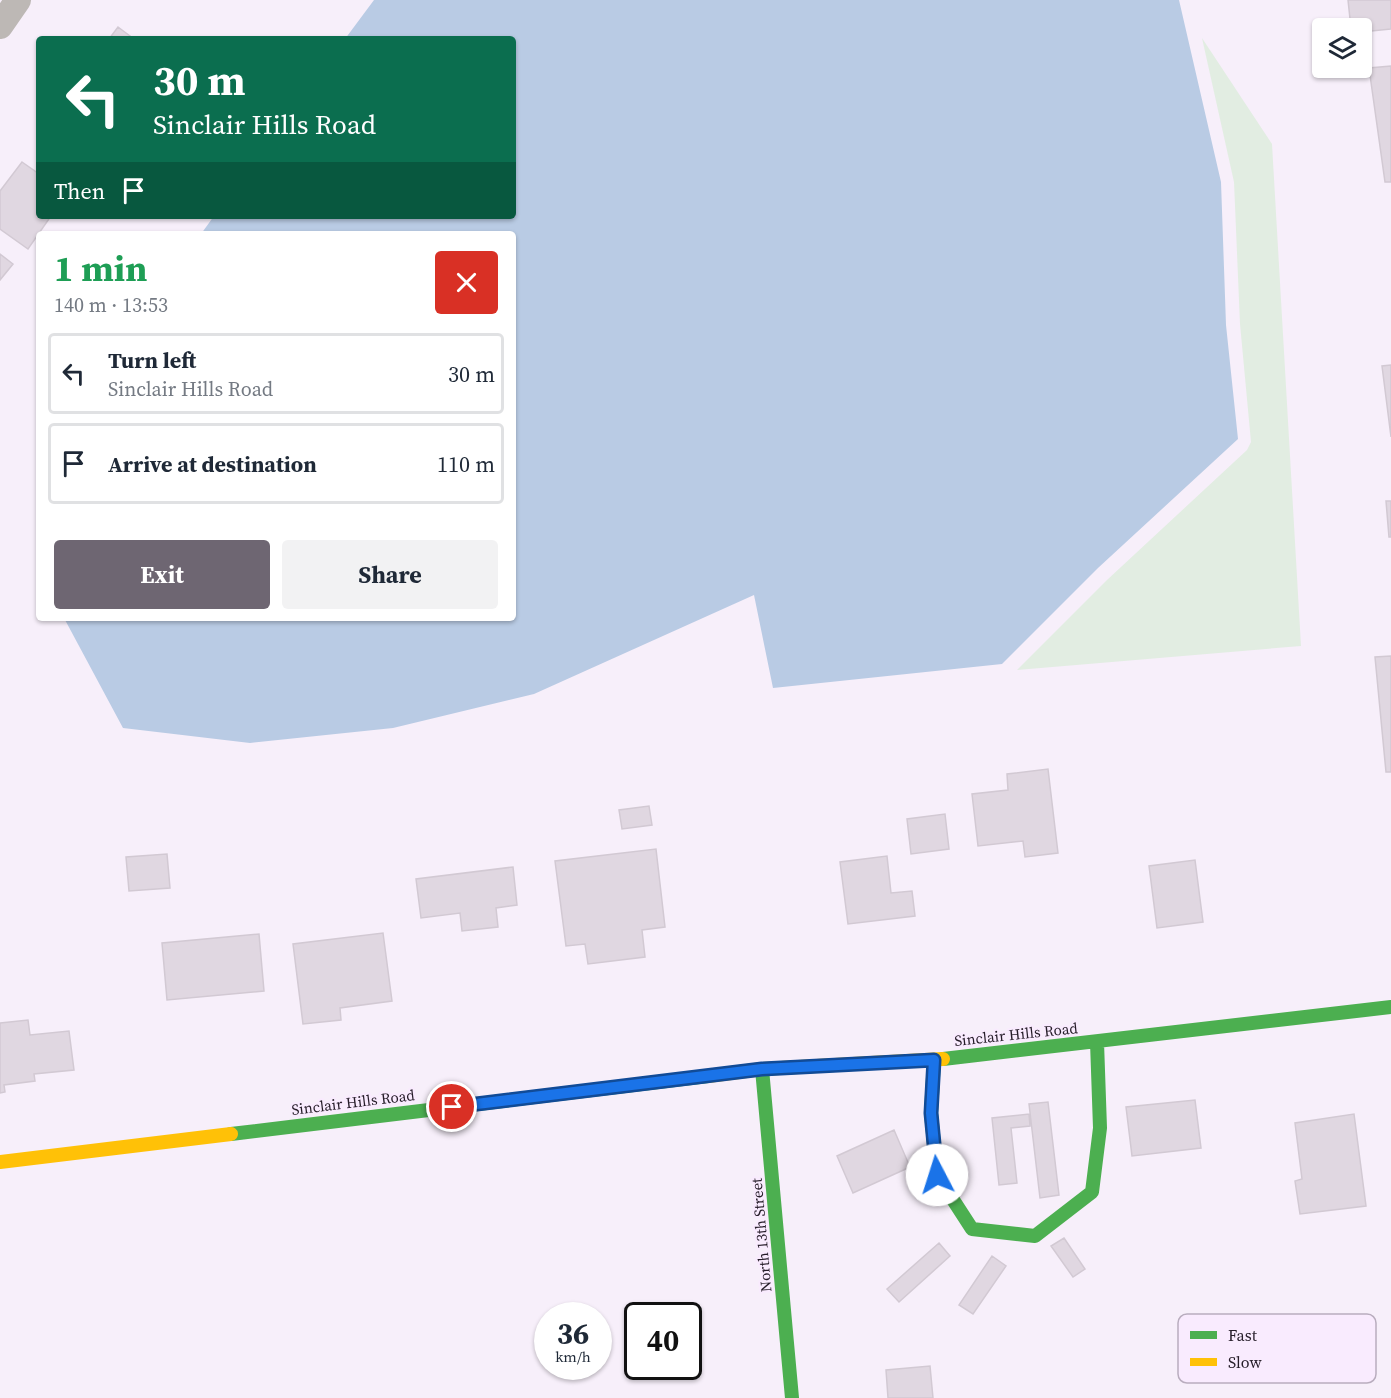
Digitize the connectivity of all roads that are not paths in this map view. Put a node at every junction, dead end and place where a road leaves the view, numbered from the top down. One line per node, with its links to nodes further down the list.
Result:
1 (18, 0): 2 (street)
2 (0, 26)
3 (1391, 1007): 4 (street, Sinclair Hills Road)
4 (1097, 1042): 5 (street, Sinclair Hills Road); 5 (street)
5 (934, 1060): 6 (street, Sinclair Hills Road)
6 (762, 1069): 7 (street, Sinclair Hills Road); 8 (street, North 13th Street)
7 (0, 1162)
8 (792, 1398)

